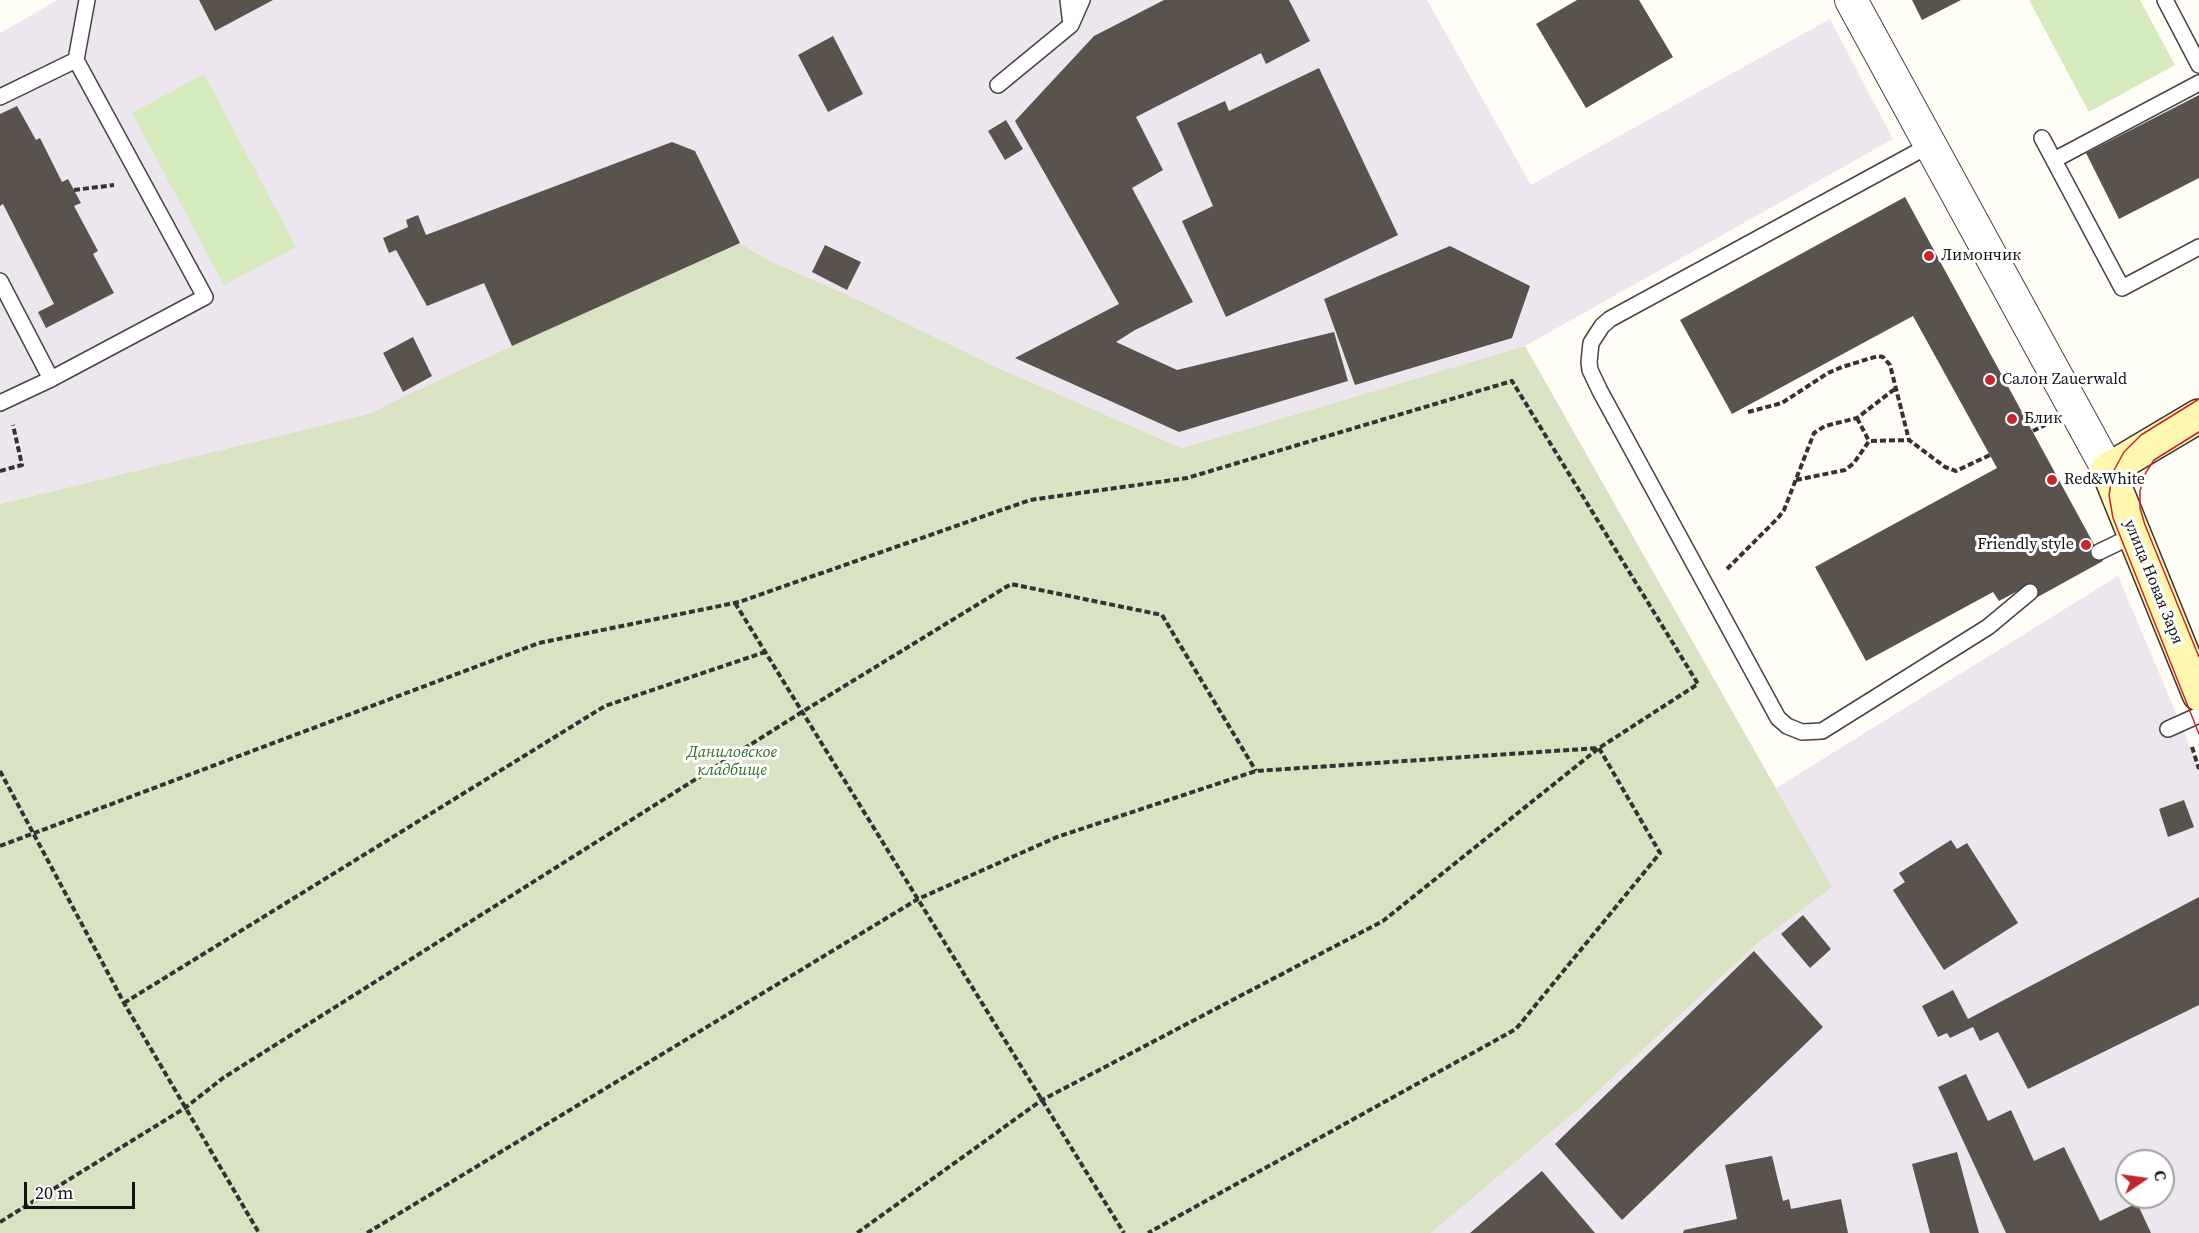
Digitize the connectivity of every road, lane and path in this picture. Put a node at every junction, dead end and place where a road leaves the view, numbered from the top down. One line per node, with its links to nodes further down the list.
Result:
1 (87, 0): 7 (lane)
2 (1068, 0): 6 (lane)
3 (1082, 0): 6 (lane)
4 (1851, 0): 13 (street)
5 (2165, 0): 8 (lane)
6 (1071, 26): 10 (lane)
7 (76, 60): 11 (lane); 17 (lane)
8 (2199, 65)
9 (2199, 83): 14 (lane)
10 (998, 85)
11 (0, 96)
12 (2043, 138): 14 (lane)
13 (1930, 145): 26 (street); 31 (lane)
14 (2054, 160): 15 (lane)
15 (2199, 247)
16 (0, 281): 17 (lane)
17 (51, 379): 19 (lane)
18 (1896, 388): 20 (path); 22 (path); 23 (path)
19 (3, 402): 27 (path)
20 (1748, 412)
21 (2199, 416): 26 (street)
22 (1857, 418): 24 (path); 28 (path)
23 (1909, 440): 24 (path); 25 (path)
24 (1869, 441): 28 (path)
25 (1990, 455)
26 (2108, 470): 29 (street, улица Новая Заря)
27 (0, 471)
28 (1796, 480): 31 (path)
29 (2134, 535): 30 (lane); 35 (street, улица Новая Заря)
30 (2099, 552)
31 (1707, 588): 32 (lane)
32 (2030, 592)
33 (735, 603): 34 (path); 39 (path); 42 (path)
34 (765, 652): 36 (path); 45 (path)
35 (2199, 694)
36 (802, 712): 41 (path); 44 (path); 47 (path)
37 (2199, 715): 38 (lane)
38 (2168, 729)
39 (1599, 748): 41 (path); 46 (path); 53 (path)
40 (0, 771): 42 (path)
41 (1256, 771): 44 (path)
42 (33, 833): 43 (path); 45 (path)
43 (0, 846)
44 (918, 899): 46 (path); 50 (path)
45 (124, 1003): 47 (path)
46 (1042, 1100): 51 (path); 52 (path)
47 (185, 1108): 48 (path); 49 (path)
48 (0, 1222)
49 (260, 1233)
50 (368, 1233)
51 (857, 1233)
52 (1124, 1233)
53 (1148, 1233)

